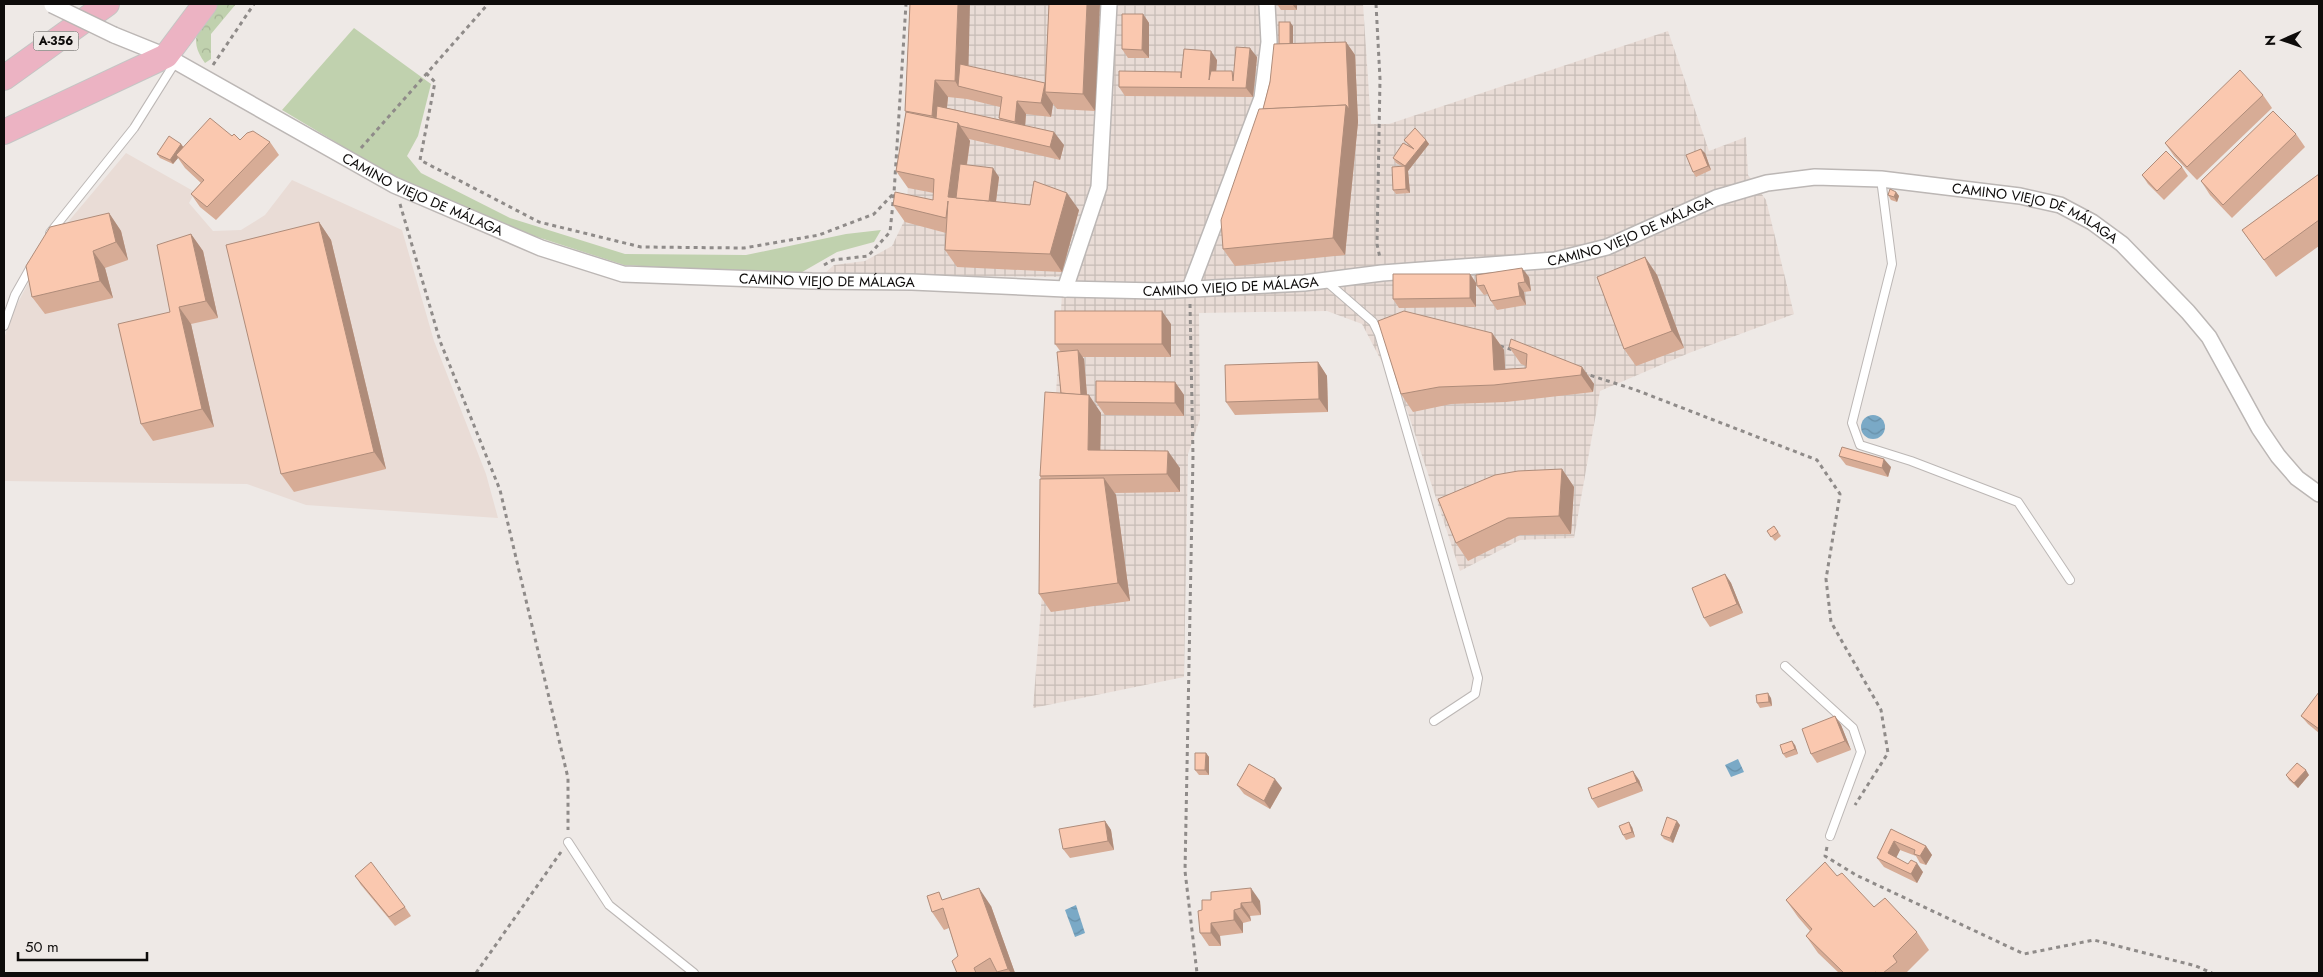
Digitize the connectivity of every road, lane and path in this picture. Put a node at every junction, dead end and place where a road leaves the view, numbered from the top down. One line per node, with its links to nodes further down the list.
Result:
1 (50, 4): 10 (street, CAMINO VIEJO DE MÁLAGA, bridge)
2 (107, 4): 12 (main road, A-356)
3 (205, 4): 10 (main road)
4 (254, 4): 13 (path)
5 (488, 4): 11 (path)
6 (906, 4): 18 (path)
7 (1109, 4): 25 (street)
8 (1267, 4): 24 (street)
9 (1376, 4): 21 (path)
10 (171, 59): 13 (street, CAMINO VIEJO DE MÁLAGA); 14 (main road); 19 (lane)
11 (426, 73): 15 (path); 18 (path)
12 (4, 78)
13 (204, 78): 15 (street, CAMINO VIEJO DE MÁLAGA)
14 (4, 132)
15 (350, 160): 17 (street, CAMINO VIEJO DE MÁLAGA)
16 (1881, 179): 21 (street, CAMINO VIEJO DE MÁLAGA); 30 (street, CAMINO VIEJO DE MÁLAGA); 31 (lane)
17 (394, 184): 22 (street, CAMINO VIEJO DE MÁLAGA); 36 (path)
18 (894, 193): 22 (path)
19 (45, 241)
20 (36, 257): 26 (lane)
21 (1382, 273): 23 (street, CAMINO VIEJO DE MÁLAGA)
22 (812, 281): 25 (street, CAMINO VIEJO DE MÁLAGA)
23 (1327, 282): 24 (street, CAMINO VIEJO DE MÁLAGA); 33 (lane)
24 (1190, 288): 25 (street, CAMINO VIEJO DE MÁLAGA); 39 (path)
25 (1065, 289)
26 (4, 326)
27 (1498, 345): 28 (path)
28 (1516, 351)
29 (1581, 372): 34 (path)
30 (2319, 494)
31 (2070, 580)
32 (1785, 666): 35 (lane)
33 (1434, 721)
34 (1852, 808)
35 (1830, 836): 40 (path)
36 (568, 842): 37 (path); 38 (lane)
37 (476, 973)
38 (694, 973)
39 (1197, 973)
40 (2212, 973)

